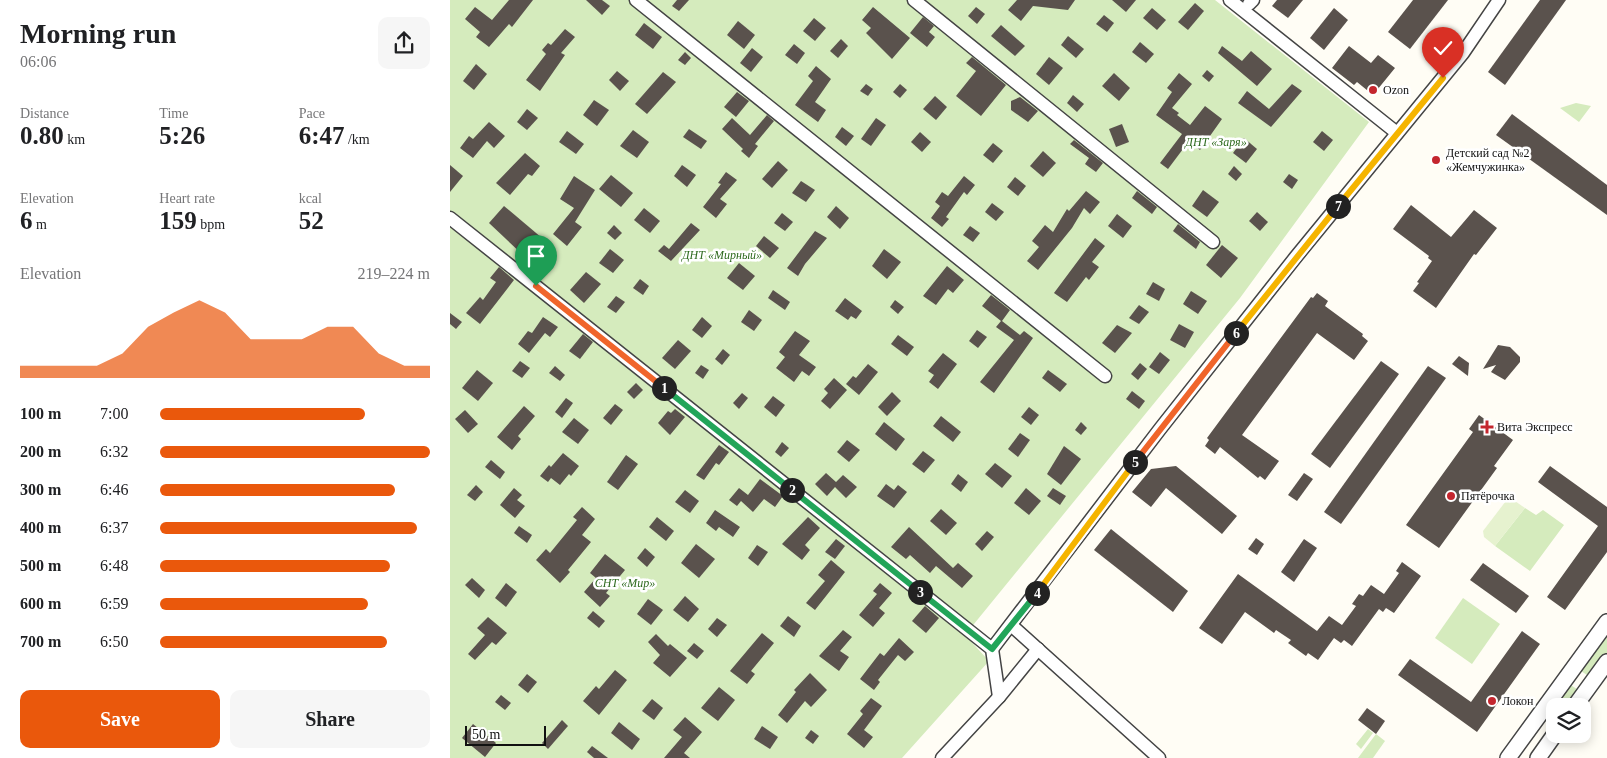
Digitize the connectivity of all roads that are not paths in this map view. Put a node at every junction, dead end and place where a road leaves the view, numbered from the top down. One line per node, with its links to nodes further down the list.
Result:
1 (636, 0): 8 (street)
2 (914, 0): 7 (street)
3 (1230, 0): 5 (street)
4 (1499, 0): 5 (street)
5 (1397, 133): 10 (street)
6 (450, 218): 11 (street)
7 (1213, 242)
8 (1105, 376)
9 (1607, 622): 14 (street)
10 (1011, 625): 11 (street); 12 (street)
11 (992, 649): 16 (street)
12 (1038, 649): 16 (street); 22 (street)
13 (1607, 662): 15 (street)
14 (1570, 672): 15 (street); 18 (street)
15 (1589, 687): 17 (street)
16 (999, 697): 21 (street)
17 (1581, 698)
18 (1535, 721): 19 (street); 23 (street)
19 (1546, 728)
20 (1549, 743): 24 (street)
21 (942, 758)
22 (1159, 758)
23 (1508, 758)
24 (1538, 758)

